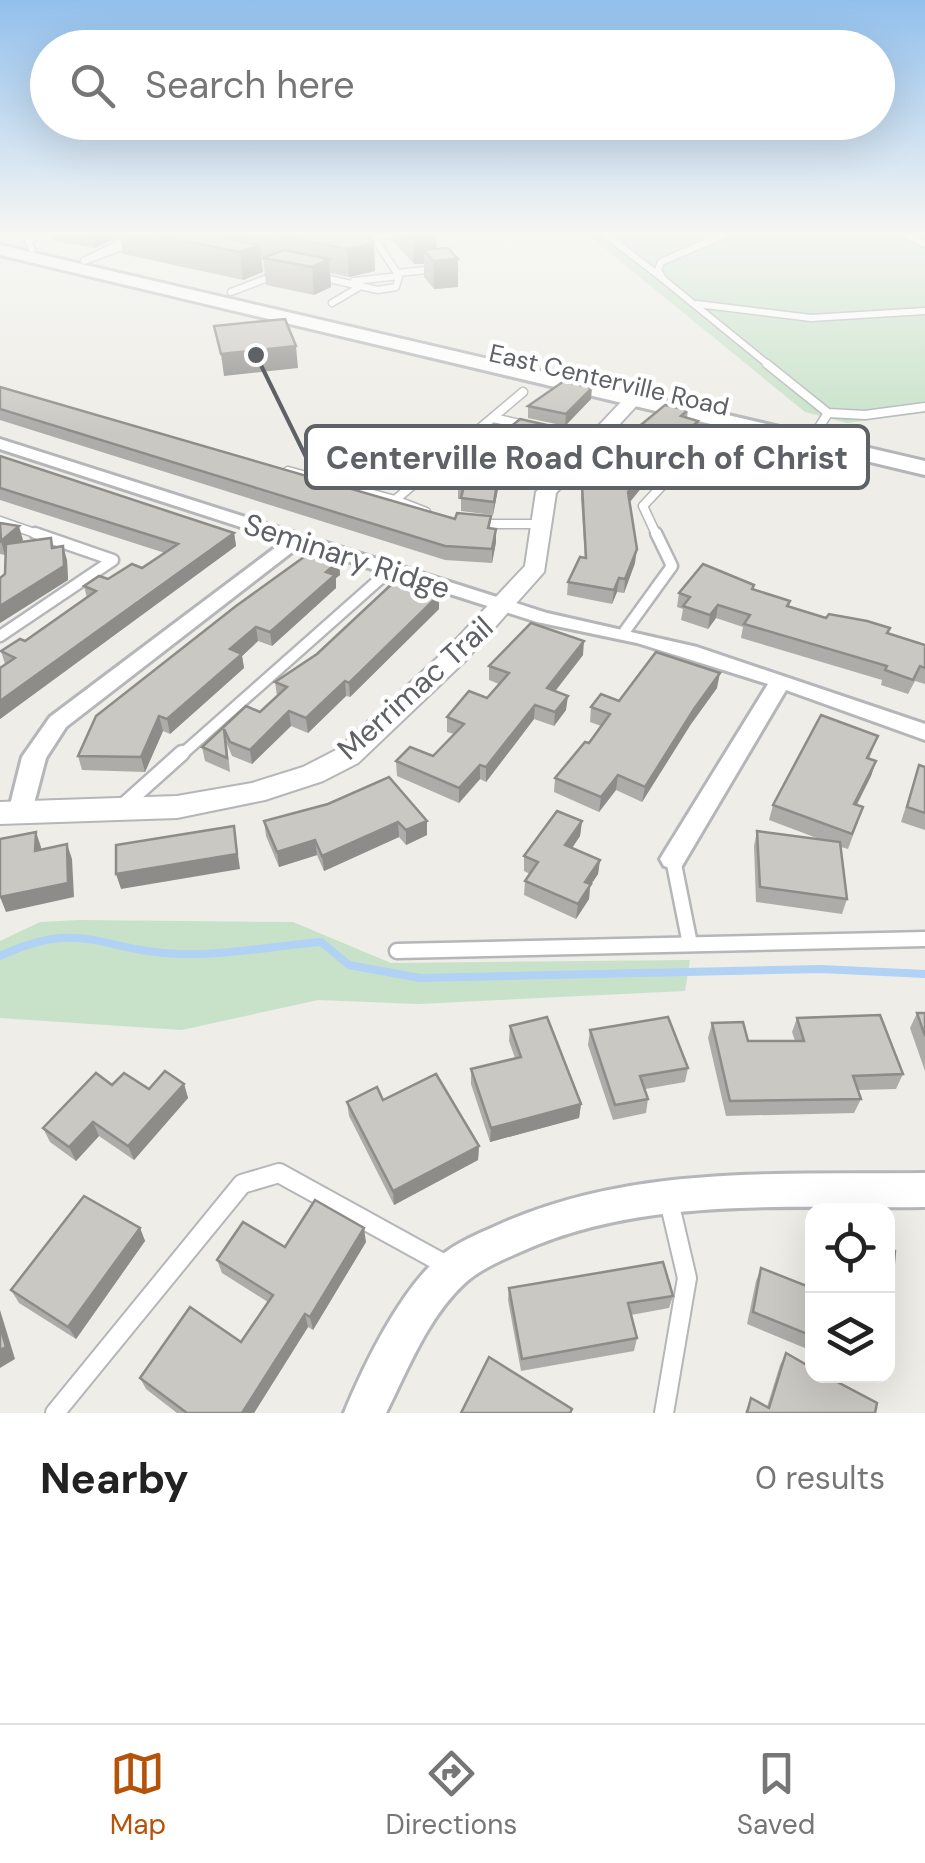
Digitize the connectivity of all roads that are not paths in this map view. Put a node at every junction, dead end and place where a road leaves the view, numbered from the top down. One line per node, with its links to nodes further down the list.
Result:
1 (237, 301): 8 (main road, East Centerville Road)
2 (249, 301): 8 (main road, East Centerville Road)
3 (336, 301): 5 (lane)
4 (690, 301): 6 (lane)
5 (332, 303)
6 (692, 303): 7 (lane); 13 (lane)
7 (925, 311)
8 (409, 339): 10 (main road, East Centerville Road)
9 (522, 392): 12 (lane)
10 (639, 393): 13 (main road, East Centerville Road); 16 (street, Merrimac Trail)
11 (925, 407): 13 (lane)
12 (493, 418): 16 (lane); 21 (lane)
13 (820, 427): 17 (main road, East Centerville Road); 19 (main road, East Centerville Road)
14 (704, 440): 18 (lane)
15 (0, 444): 26 (street, Seminary Ridge)
16 (592, 444): 18 (lane); 25 (street, Merrimac Trail)
17 (925, 452)
18 (678, 468): 29 (lane)
19 (925, 468)
20 (284, 470): 21 (lane)
21 (395, 500): 22 (lane)
22 (438, 517)
23 (0, 520): 30 (lane)
24 (470, 523): 25 (lane)
25 (542, 524): 28 (street, Merrimac Trail)
26 (296, 540): 27 (street, Seminary Ridge); 34 (street)
27 (390, 570): 28 (street, Seminary Ridge); 33 (lane)
28 (504, 606): 29 (street, Seminary Ridge); 33 (street, Merrimac Trail)
29 (625, 631): 31 (street, Seminary Ridge)
30 (0, 636)
31 (780, 682): 32 (street, Seminary Ridge); 35 (street)
32 (925, 732)
33 (121, 808): 34 (street, Merrimac Trail)
34 (11, 811)
35 (673, 859): 37 (lane)
36 (925, 939): 37 (lane)
37 (690, 944): 38 (lane)
38 (397, 950)
39 (925, 1190): 40 (street)
40 (668, 1196): 41 (street); 44 (lane)
41 (453, 1269): 42 (lane); 43 (street)
42 (55, 1413)
43 (364, 1413)
44 (664, 1413)

